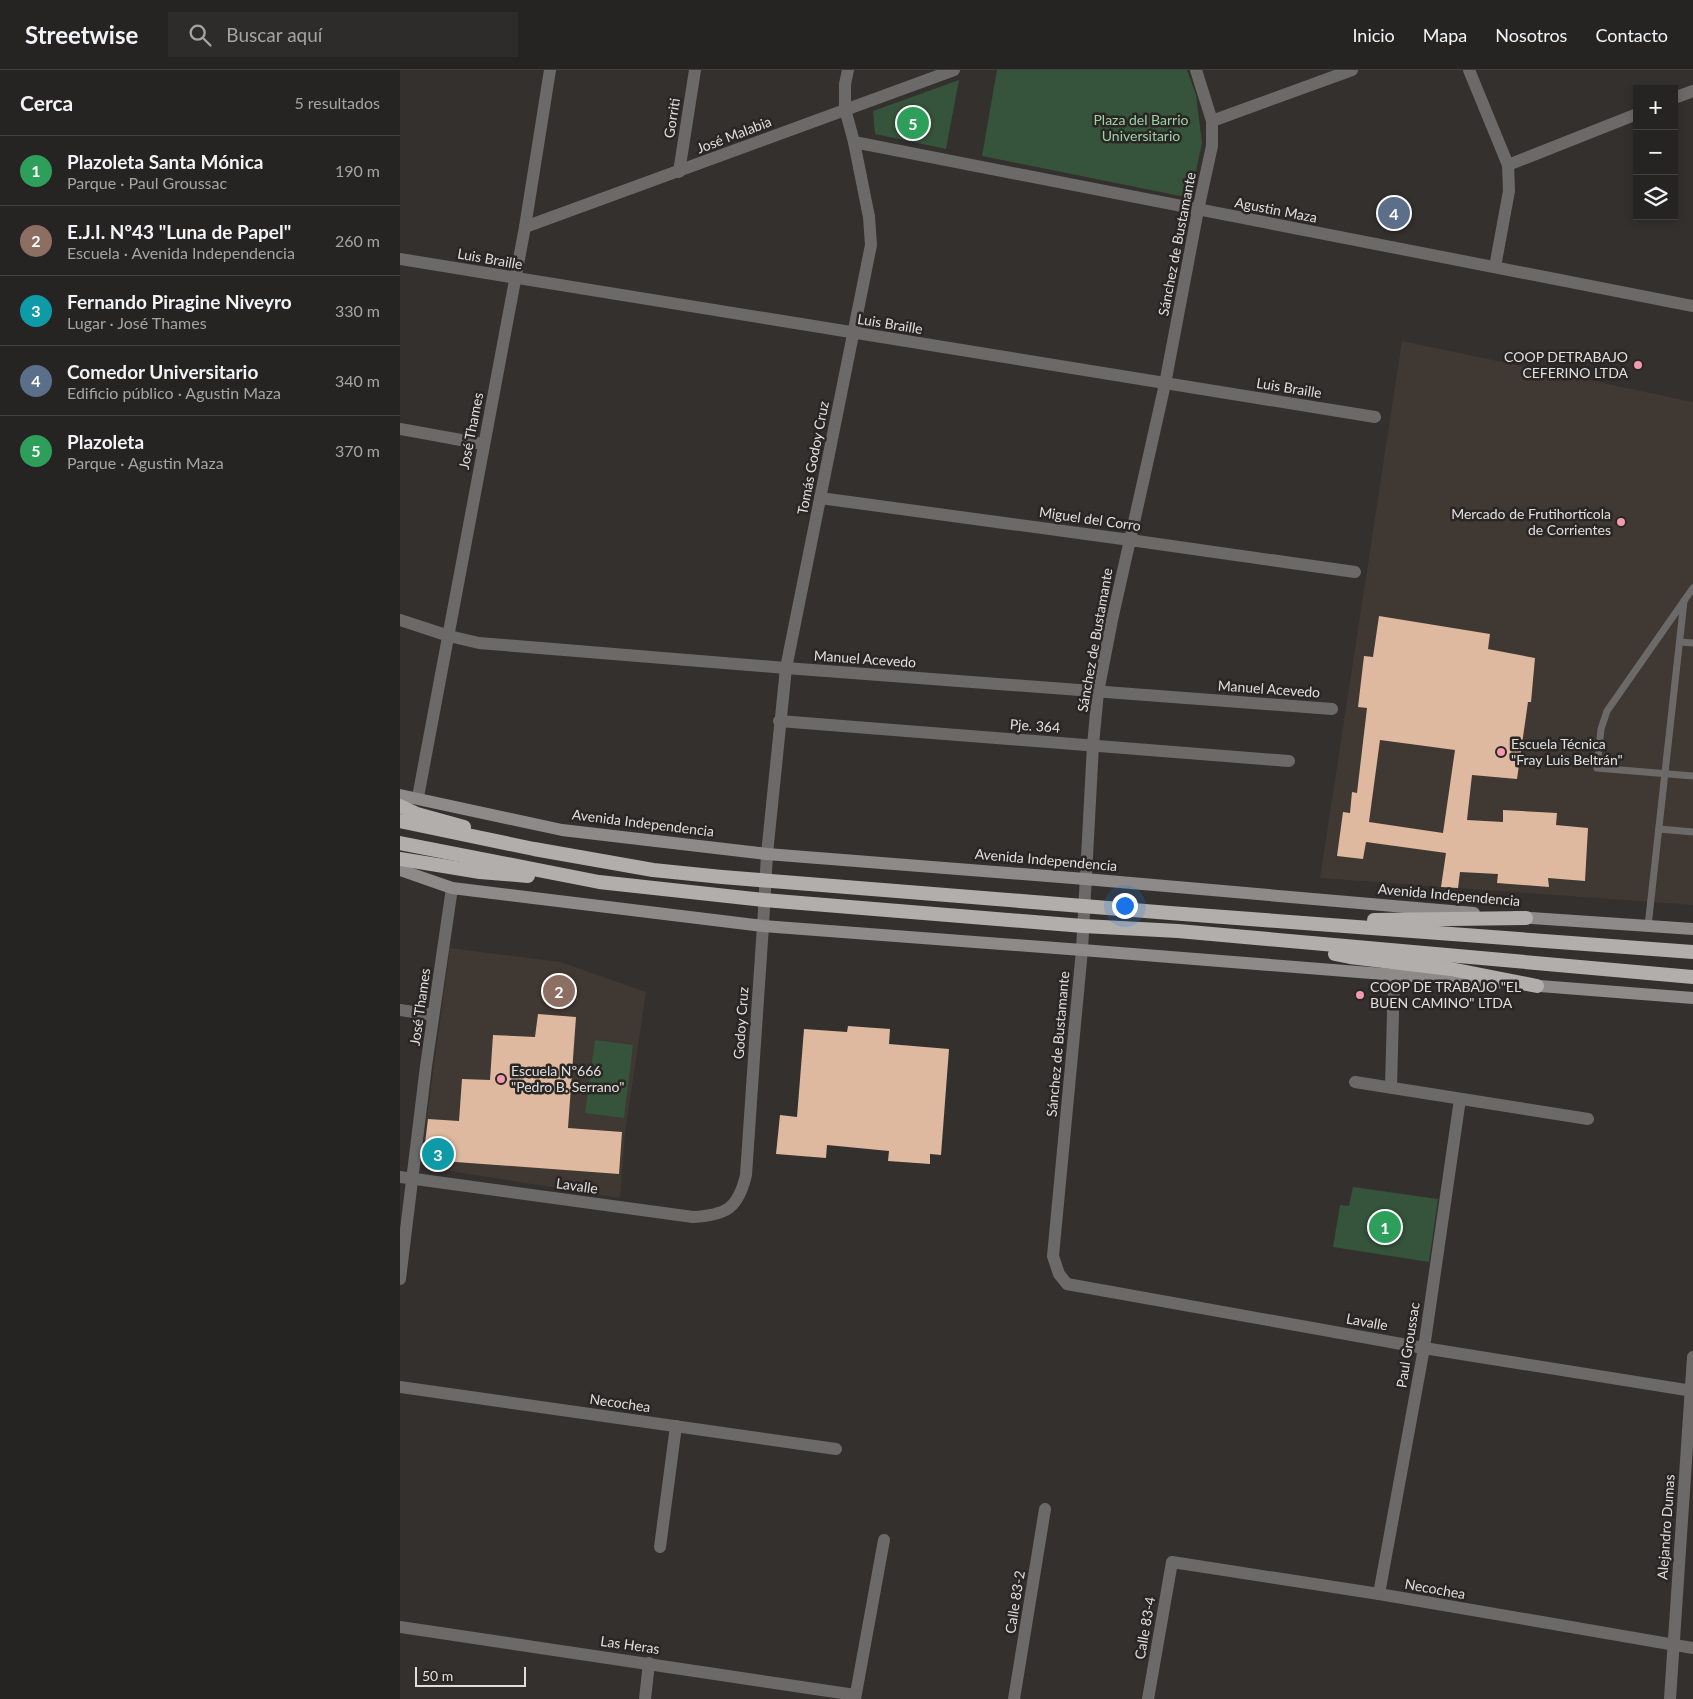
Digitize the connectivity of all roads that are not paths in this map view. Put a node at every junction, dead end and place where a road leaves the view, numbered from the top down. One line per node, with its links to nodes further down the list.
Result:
1 (550, 70): 17 (street, José Thames)
2 (695, 70): 15 (street, Gorriti)
3 (848, 70): 10 (street, Tomás Godoy Cruz)
4 (954, 70): 10 (street, José Malabia)
5 (1196, 70): 12 (street, Sánchez de Bustamante)
6 (1352, 70): 12 (street)
7 (1469, 70): 14 (street)
8 (1693, 91): 9 (street)
9 (1678, 97)
10 (845, 109): 13 (street, Tomás Godoy Cruz); 15 (street, José Malabia)
11 (1633, 116): 14 (street)
12 (1212, 121): 16 (street, Sánchez de Bustamante)
13 (854, 142): 16 (street, Agustin Maza); 22 (street, Tomás Godoy Cruz)
14 (1508, 165): 19 (street)
15 (679, 172): 17 (street, José Malabia)
16 (1198, 210): 19 (street, Agustin Maza); 23 (street, Sánchez de Bustamante)
17 (524, 227): 20 (street, José Thames)
18 (400, 259): 20 (street, Luis Braille)
19 (1495, 267): 21 (street, Agustin Maza)
20 (515, 278): 22 (street, Luis Braille); 26 (street, José Thames)
21 (1693, 306)
22 (852, 333): 23 (street, Luis Braille); 27 (street, Tomás Godoy Cruz)
23 (1166, 384): 24 (street, Luis Braille); 28 (street, Sánchez de Bustamante)
24 (1375, 417)
25 (400, 429): 26 (street)
26 (483, 444): 33 (street, José Thames)
27 (820, 498): 28 (street, Miguel del Corro); 36 (street, Tomás Godoy Cruz)
28 (1130, 540): 29 (street, Miguel del Corro); 37 (street, Sánchez de Bustamante)
29 (1355, 572)
30 (1693, 588): 31 (lane)
31 (1684, 601): 34 (lane); 42 (lane)
32 (400, 620): 33 (street, Manuel Acevedo)
33 (449, 636): 36 (street, Manuel Acevedo); 45 (street, José Thames)
34 (1680, 642): 35 (lane); 42 (lane)
35 (1693, 643)
36 (786, 668): 37 (street, Manuel Acevedo); 39 (street, Tomás Godoy Cruz)
37 (1098, 692): 38 (street, Manuel Acevedo); 40 (street, Sánchez de Bustamante)
38 (1332, 709)
39 (780, 721): 40 (street, Pje. 364); 52 (street, Tomás Godoy Cruz)
40 (1093, 745): 41 (street, Pje. 364); 55 (street, Sánchez de Bustamante)
41 (1289, 761)
42 (1666, 773): 43 (lane); 48 (lane)
43 (1693, 776)
44 (400, 795): 45 (main road, Avenida Independencia)
45 (418, 797): 52 (main road, Avenida Independencia)
46 (400, 806): 51 (highway)
47 (400, 821): 51 (highway)
48 (1659, 829): 49 (lane); 65 (lane)
49 (1693, 832)
50 (400, 843): 57 (highway)
51 (534, 849): 56 (highway)
52 (767, 854): 55 (main road, Avenida Independencia); 56 (street, Godoy Cruz)
53 (400, 859): 57 (highway)
54 (400, 870): 58 (main road)
55 (1085, 879): 60 (street, Sánchez de Bustamante); 61 (main road, Avenida Independencia)
56 (766, 880): 59 (street, Godoy Cruz); 60 (highway)
57 (599, 882): 59 (highway)
58 (452, 888): 63 (main road); 75 (street, José Thames)
59 (764, 900): 63 (street, Godoy Cruz); 64 (highway)
60 (1084, 907): 62 (highway); 64 (street, Sánchez de Bustamante)
61 (1526, 918): 62 (highway); 65 (main road, Avenida Independencia)
62 (1282, 921): 69 (highway)
63 (763, 926): 68 (main road); 81 (street, Godoy Cruz)
64 (1083, 926): 67 (highway); 68 (street, Sánchez de Bustamante)
65 (1648, 926): 66 (main road, Avenida Independencia)
66 (1693, 929)
67 (1276, 941): 71 (highway); 72 (highway)
68 (1082, 950): 70 (main road); 82 (street, Sánchez de Bustamante)
69 (1693, 952)
70 (1394, 976): 72 (main road); 77 (street)
71 (1693, 977)
72 (1537, 986): 73 (main road)
73 (1693, 998)
74 (400, 1010): 75 (street)
75 (433, 1015): 80 (street, José Thames)
76 (1355, 1082): 77 (street)
77 (1391, 1087): 78 (street)
78 (1460, 1099): 79 (street); 84 (street, Paul Groussac)
79 (1588, 1119)
80 (406, 1178): 81 (street, Lavalle); 83 (street, José Thames)
81 (742, 1193)
82 (1053, 1256): 84 (street, Lavalle)
83 (400, 1279)
84 (1424, 1348): 87 (street, Lavalle); 94 (street, Paul Groussac)
85 (1693, 1357): 87 (street, Alejandro Dumas)
86 (400, 1387): 88 (street, Necochea)
87 (1692, 1391): 96 (street, Alejandro Dumas)
88 (676, 1426): 89 (street, Necochea); 92 (street)
89 (836, 1449)
90 (1045, 1509): 101 (street, Calle 83-2)
91 (884, 1540): 99 (street)
92 (660, 1547)
93 (1172, 1562): 94 (street, Necochea); 102 (street, Calle 83-4)
94 (1379, 1594): 96 (street, Necochea)
95 (400, 1627): 98 (street, Las Heras)
96 (1674, 1645): 97 (street, Necochea); 103 (street, Alejandro Dumas)
97 (1693, 1648)
98 (649, 1663): 99 (street, Las Heras); 100 (street)
99 (855, 1697)
100 (645, 1699)
101 (1014, 1699)
102 (1148, 1699)
103 (1670, 1699)

